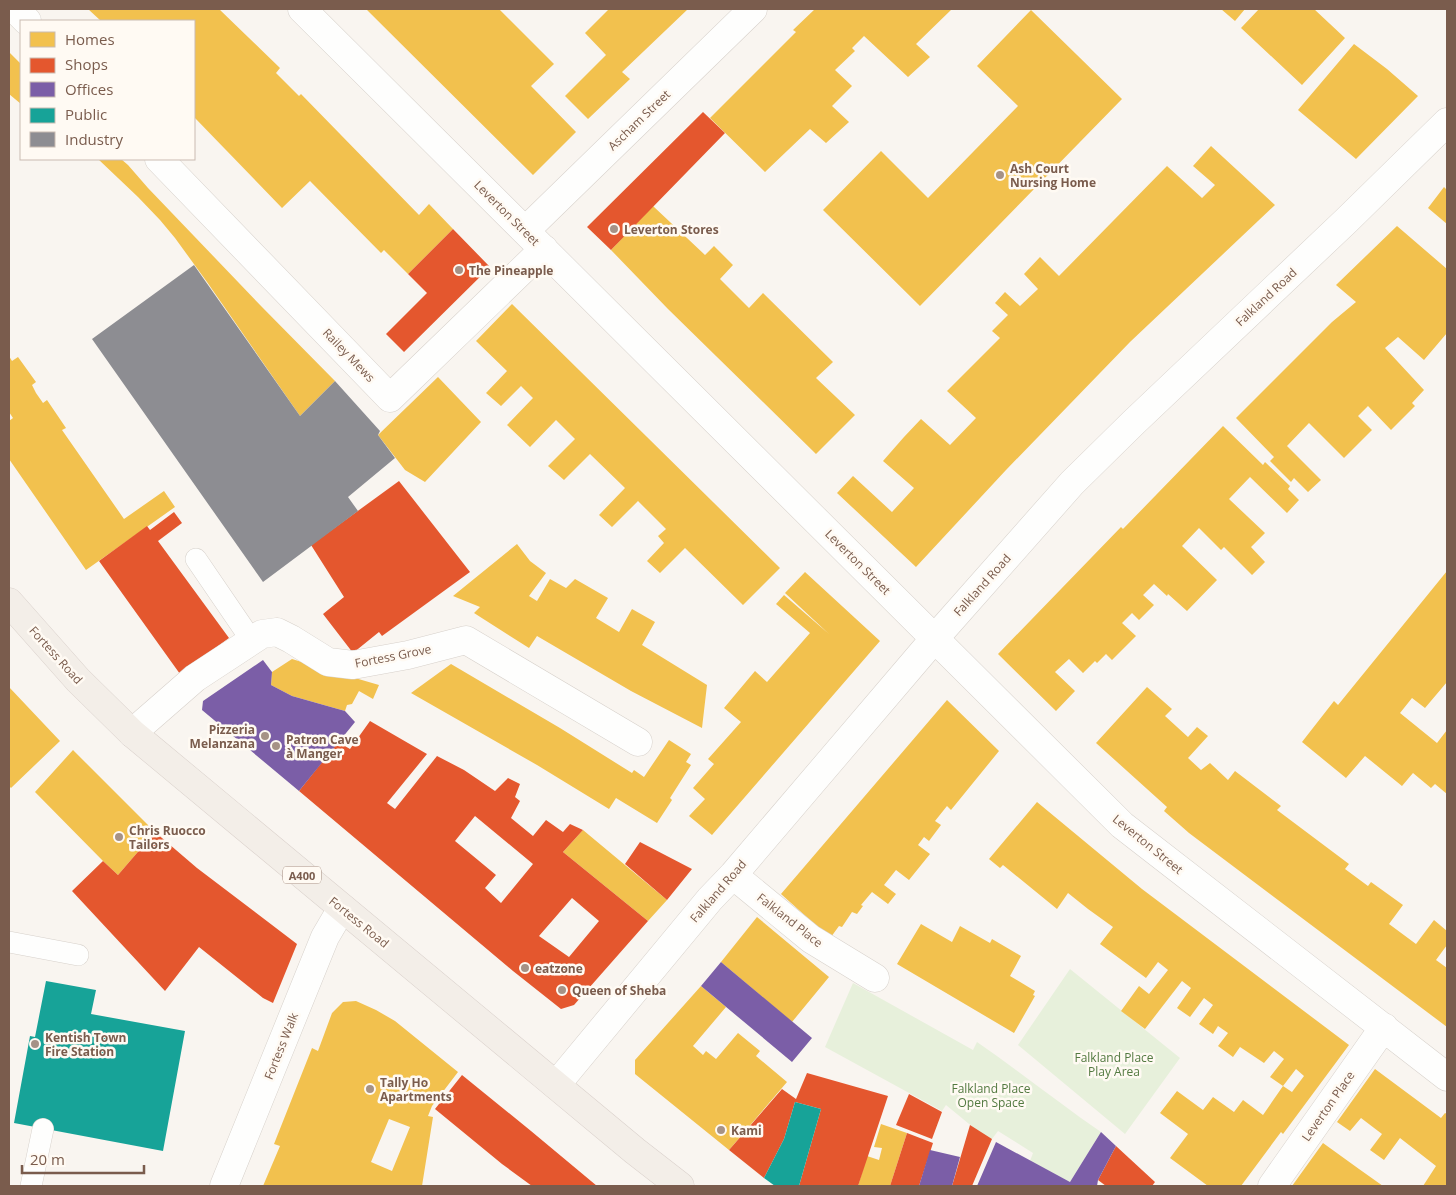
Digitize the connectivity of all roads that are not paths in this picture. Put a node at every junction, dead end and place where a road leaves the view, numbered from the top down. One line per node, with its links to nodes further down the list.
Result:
1 (15, 9): 4 (street)
2 (302, 9): 7 (street, Leverton Street)
3 (753, 9): 7 (street, Ascham Street)
4 (26, 20)
5 (1447, 122): 10 (street, Falkland Road)
6 (160, 160): 7 (street, Railey Mews)
7 (534, 240): 10 (street, Leverton Street)
8 (196, 559): 11 (lane)
9 (9, 602): 12 (main road, Fortess Road / A400)
10 (935, 638): 14 (street, Falkland Road); 19 (street, Leverton Street)
11 (252, 641): 12 (street, Fortess Grove); 13 (street, Fortess Grove)
12 (132, 733): 15 (main road, Fortess Road / A400)
13 (638, 742)
14 (733, 875): 18 (street, Falkland Place); 21 (street, Falkland Road)
15 (342, 908): 21 (main road, Fortess Road / A400); 24 (street, Fortess Walk)
16 (9, 942): 17 (lane)
17 (78, 955)
18 (875, 978)
19 (1384, 1027): 20 (street, Leverton Street); 26 (street, Leverton Place)
20 (1447, 1077)
21 (556, 1085): 25 (main road, Fortess Road / A400)
22 (43, 1129): 23 (lane)
23 (31, 1186)
24 (224, 1186)
25 (680, 1186)
26 (1272, 1186)

